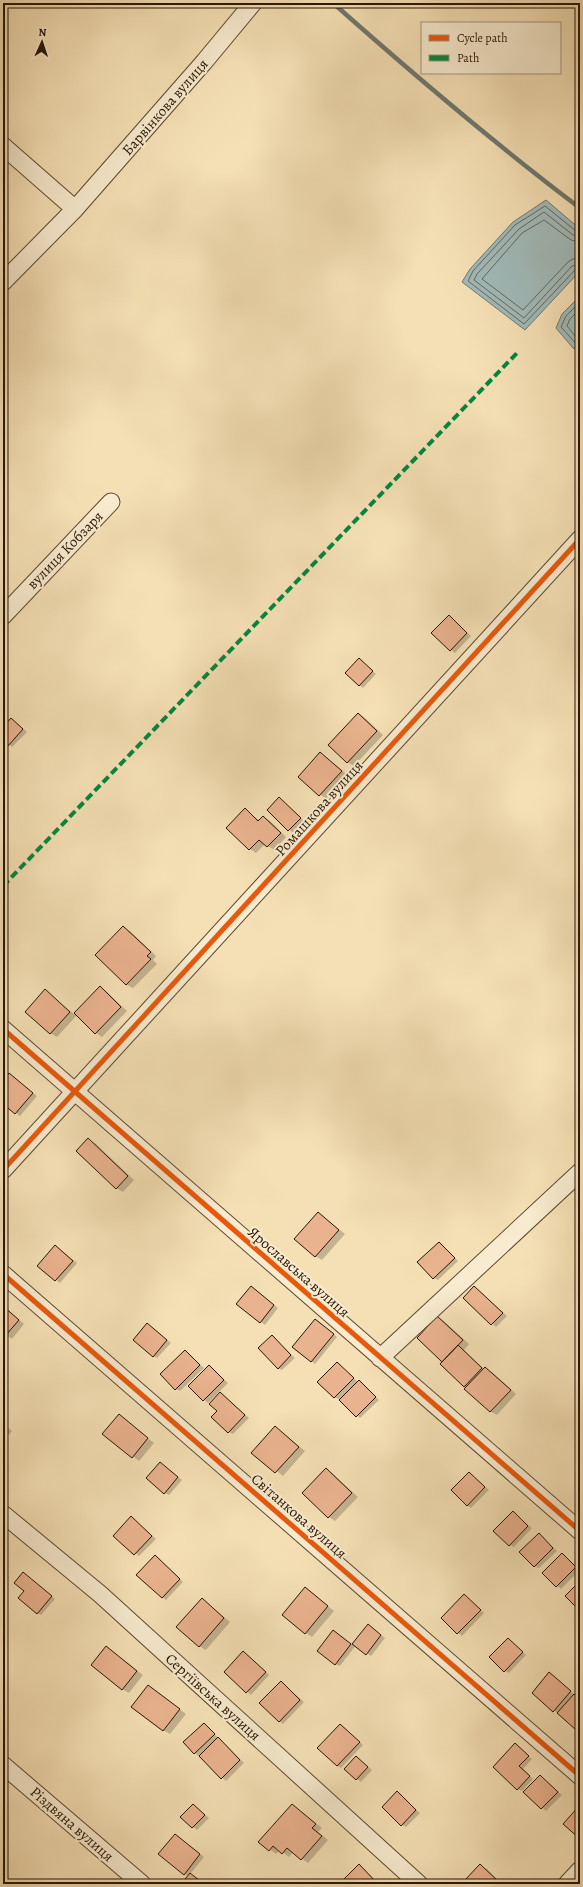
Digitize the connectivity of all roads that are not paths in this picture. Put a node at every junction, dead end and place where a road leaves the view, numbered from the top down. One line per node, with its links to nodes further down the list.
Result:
1 (254, 3): 3 (street, Барвінкова вулиця)
2 (3, 146): 3 (street)
3 (75, 209): 4 (street, Барвінкова вулиця)
4 (3, 282)
5 (111, 502): 7 (street, вулиця Кобзаря)
6 (580, 539): 9 (street, Ромашкова вулиця)
7 (3, 616)
8 (3, 1029): 9 (street, Ярославська вулиця)
9 (74, 1091): 10 (street, Ромашкова вулиця); 13 (street, Ярославська вулиця)
10 (3, 1170)
11 (580, 1172): 13 (street)
12 (3, 1274): 17 (street, Світанкова вулиця)
13 (380, 1358): 15 (street, Ярославська вулиця)
14 (3, 1514): 20 (street, Сергіївська вулиця)
15 (580, 1531)
16 (3, 1765): 19 (street, Різдвяна вулиця)
17 (580, 1776)
18 (580, 1870): 21 (street)
19 (142, 1884)
20 (419, 1884)
21 (567, 1884)

